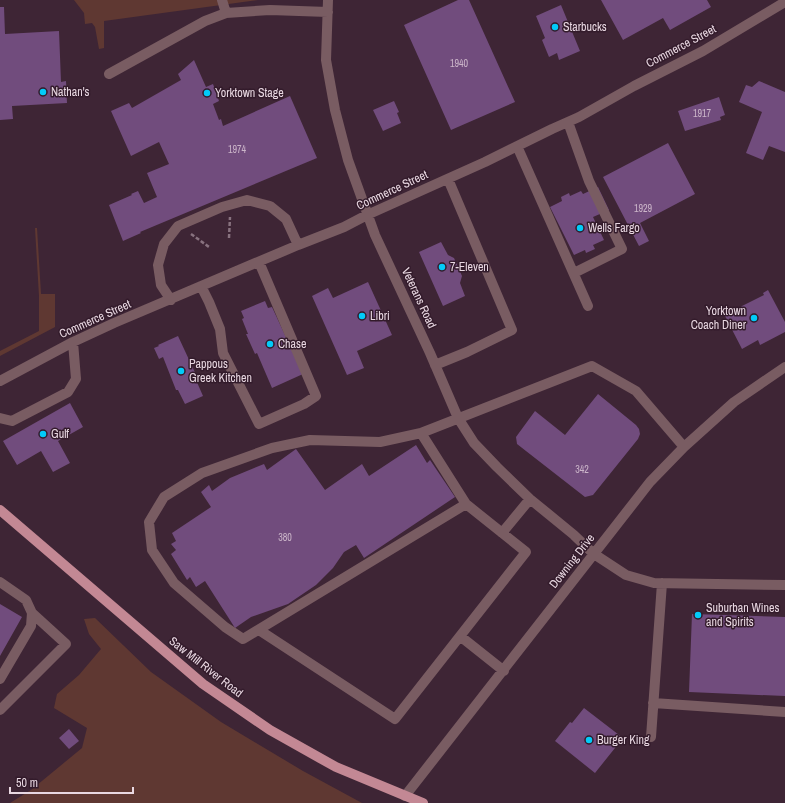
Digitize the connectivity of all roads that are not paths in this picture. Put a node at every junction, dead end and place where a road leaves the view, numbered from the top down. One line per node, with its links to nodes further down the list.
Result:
1 (222, 0): 5 (street)
2 (328, 0): 4 (street, Veterans Road)
3 (780, 2): 7 (street, Commerce Street)
4 (328, 12): 5 (street); 10 (street, Veterans Road)
5 (226, 13): 6 (street)
6 (109, 74)
7 (568, 122): 8 (street, Commerce Street); 13 (street)
8 (517, 146): 9 (street, Commerce Street); 13 (street)
9 (448, 179): 10 (street, Commerce Street); 18 (street)
10 (367, 216): 11 (street, Commerce Street); 18 (street, Veterans Road)
11 (298, 245): 12 (street, Commerce Street); 15 (street)
12 (259, 262): 14 (street, Commerce Street); 14 (street)
13 (574, 273): 16 (street)
14 (201, 286): 15 (street, Commerce Street)
15 (171, 300): 17 (street, Commerce Street)
16 (588, 306)
17 (73, 342): 20 (street, Commerce Street); 21 (street)
18 (435, 365): 22 (street, Veterans Road)
19 (785, 368): 24 (street, Downing Drive)
20 (0, 381)
21 (0, 418)
22 (458, 418): 23 (street); 24 (street); 25 (street, Veterans Road)
23 (421, 433): 26 (street); 34 (street)
24 (684, 447): 29 (street, Downing Drive)
25 (530, 499): 28 (street); 29 (street, Veterans Road)
26 (466, 504): 28 (street); 34 (street)
27 (0, 510): 42 (main road, Saw Mill River Road)
28 (502, 533): 35 (street)
29 (594, 554): 31 (street, Veterans Road); 36 (street, Downing Drive)
30 (0, 582): 33 (street)
31 (662, 583): 32 (street, Veterans Road); 38 (street)
32 (785, 585)
33 (32, 613): 37 (street); 39 (street)
34 (259, 630): 35 (street)
35 (460, 636): 36 (street)
36 (504, 670): 42 (street, Downing Drive)
37 (0, 679)
38 (653, 703): 40 (street); 41 (street)
39 (0, 710)
40 (785, 712)
41 (651, 737)
42 (404, 796): 43 (main road, Saw Mill River Road)
43 (423, 803)

